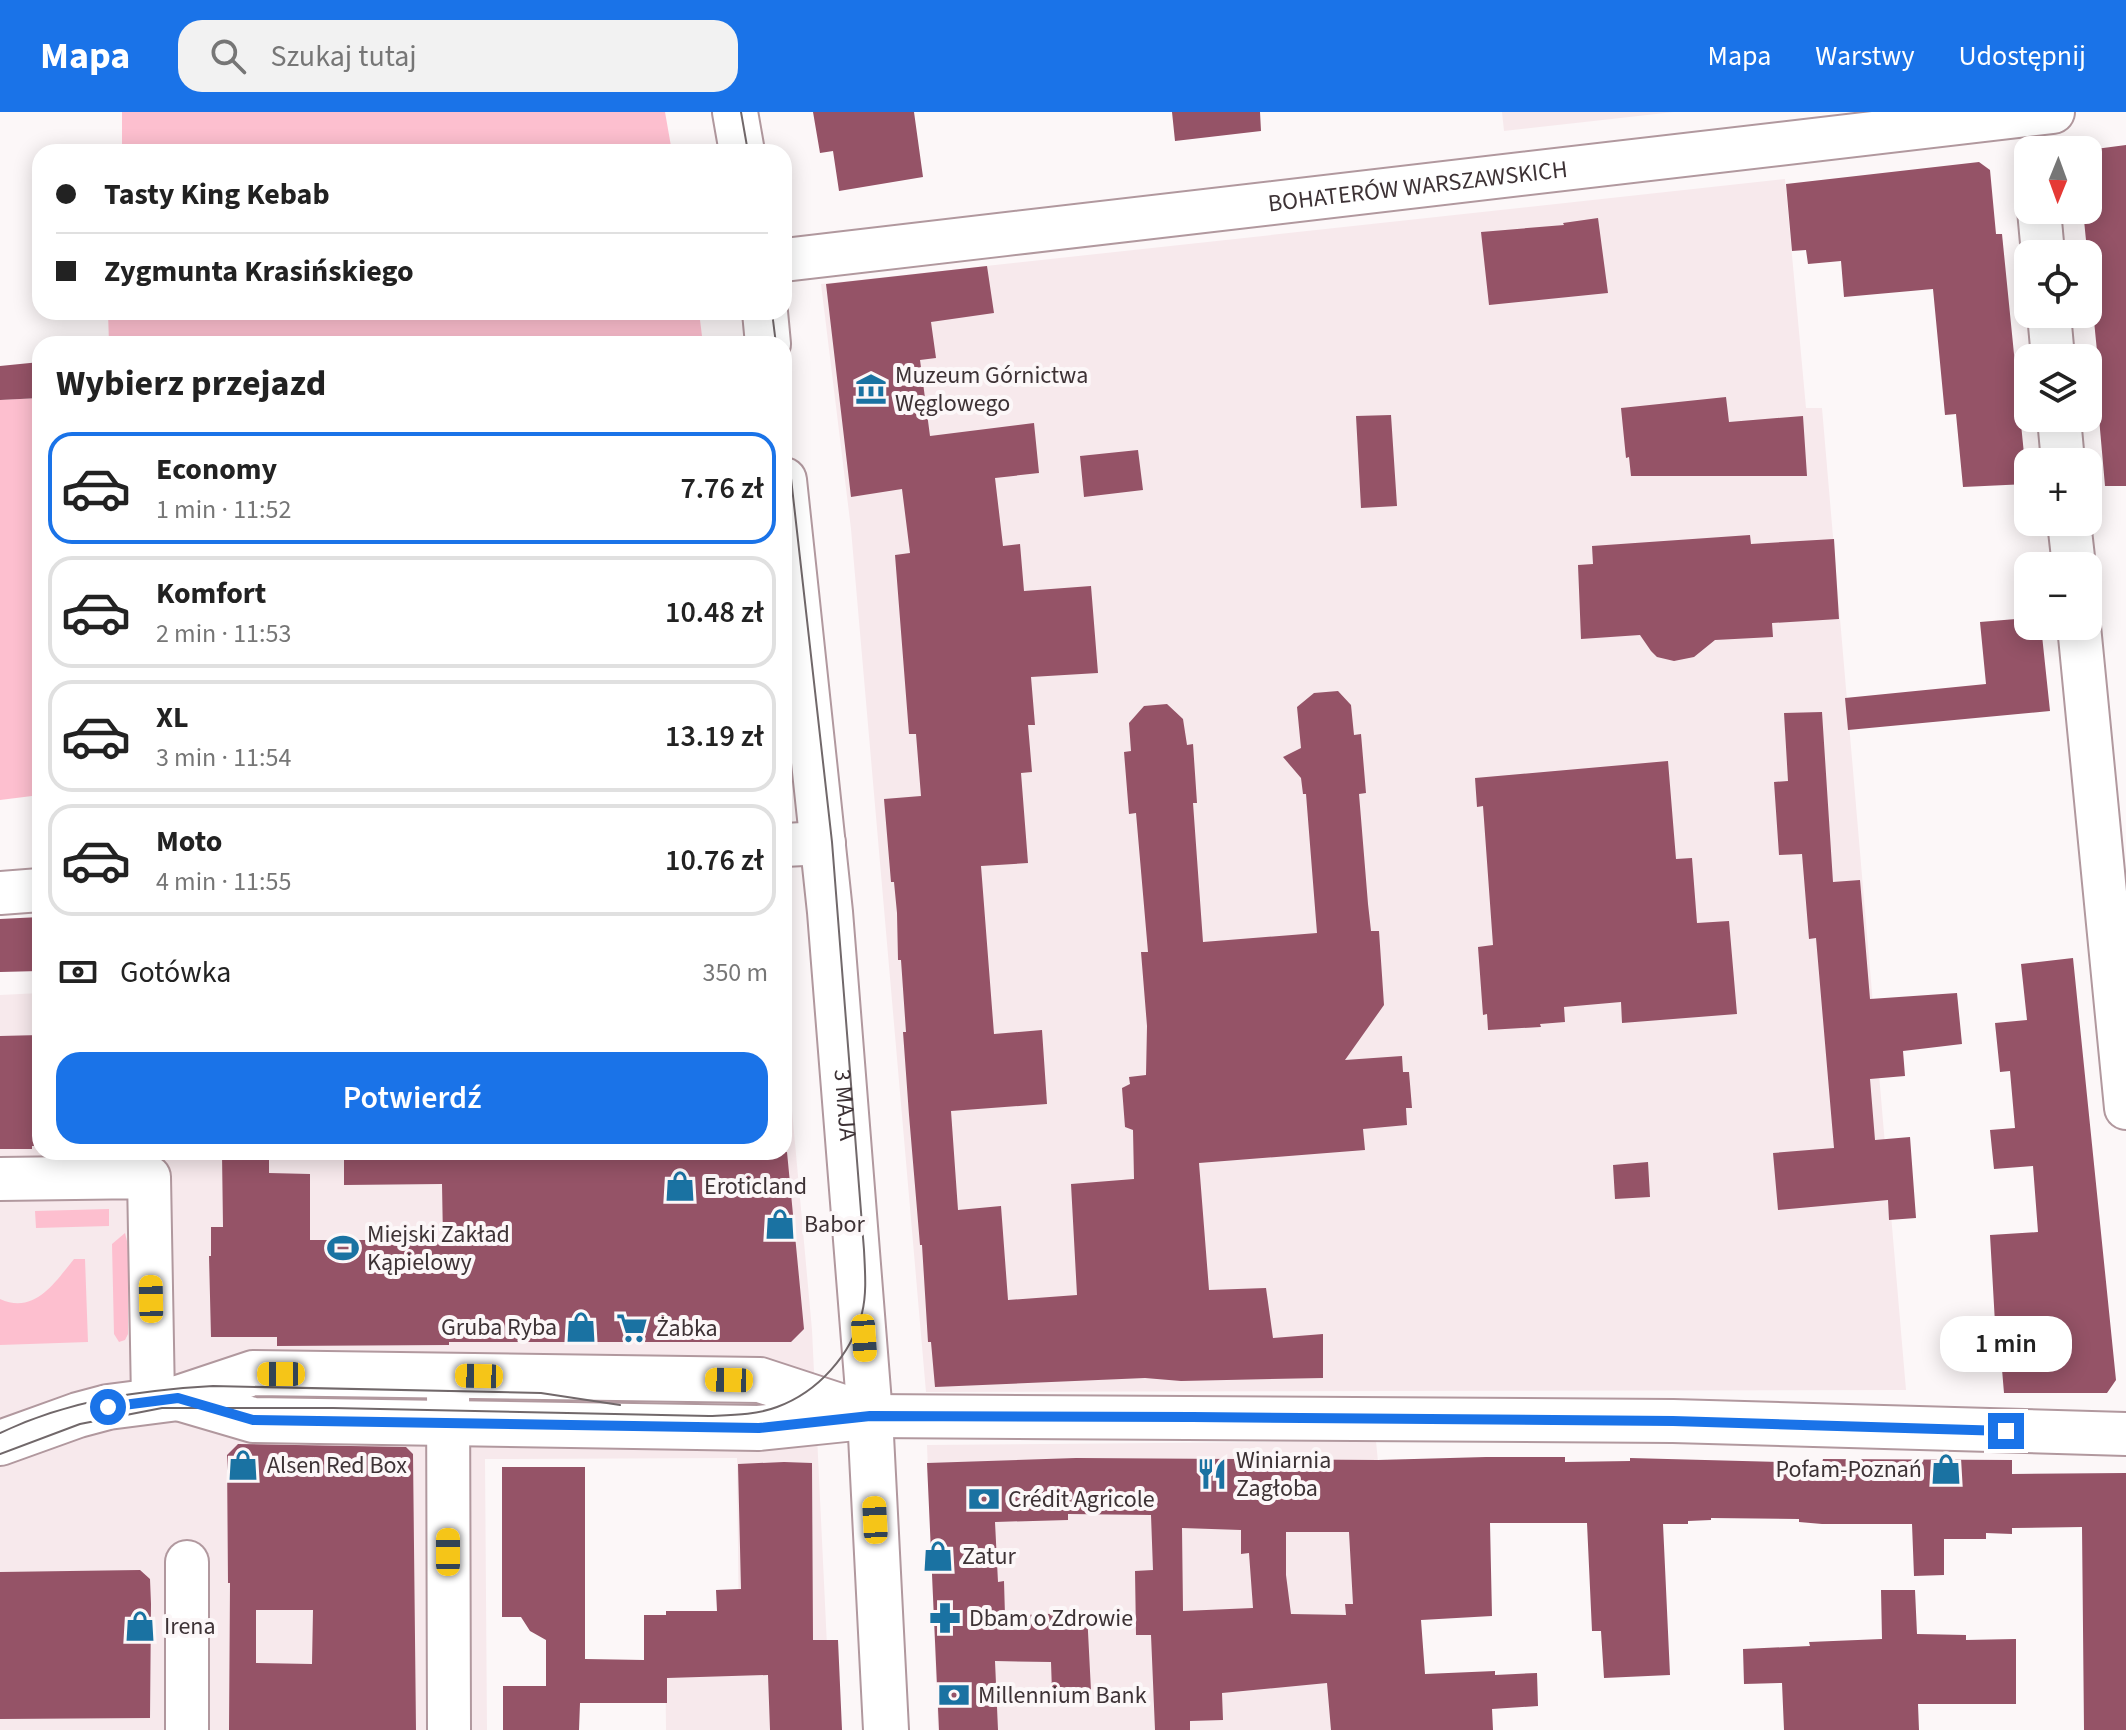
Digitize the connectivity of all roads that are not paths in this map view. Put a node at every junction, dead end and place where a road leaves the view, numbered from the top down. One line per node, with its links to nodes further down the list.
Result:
1 (735, 112): 3 (street)
2 (2036, 122): 4 (street, BOHATERÓW WARSZAWSKICH)
3 (741, 144)
4 (792, 259)
5 (792, 626): 7 (street, 3 MAJA)
6 (2080, 640): 10 (street)
7 (804, 844): 14 (street, 3 MAJA)
8 (32, 891): 9 (street)
9 (0, 893)
10 (2126, 1108)
11 (0, 1179): 13 (street)
12 (448, 1375): 13 (street); 14 (street); 15 (street)
13 (166, 1398): 15 (street); 17 (street)
14 (870, 1416): 15 (street); 16 (street); 21 (street, 3 MAJA)
15 (448, 1423): 20 (street)
16 (2126, 1434)
17 (0, 1443)
18 (187, 1562): 19 (street)
19 (187, 1730)
20 (449, 1730)
21 (886, 1730)

